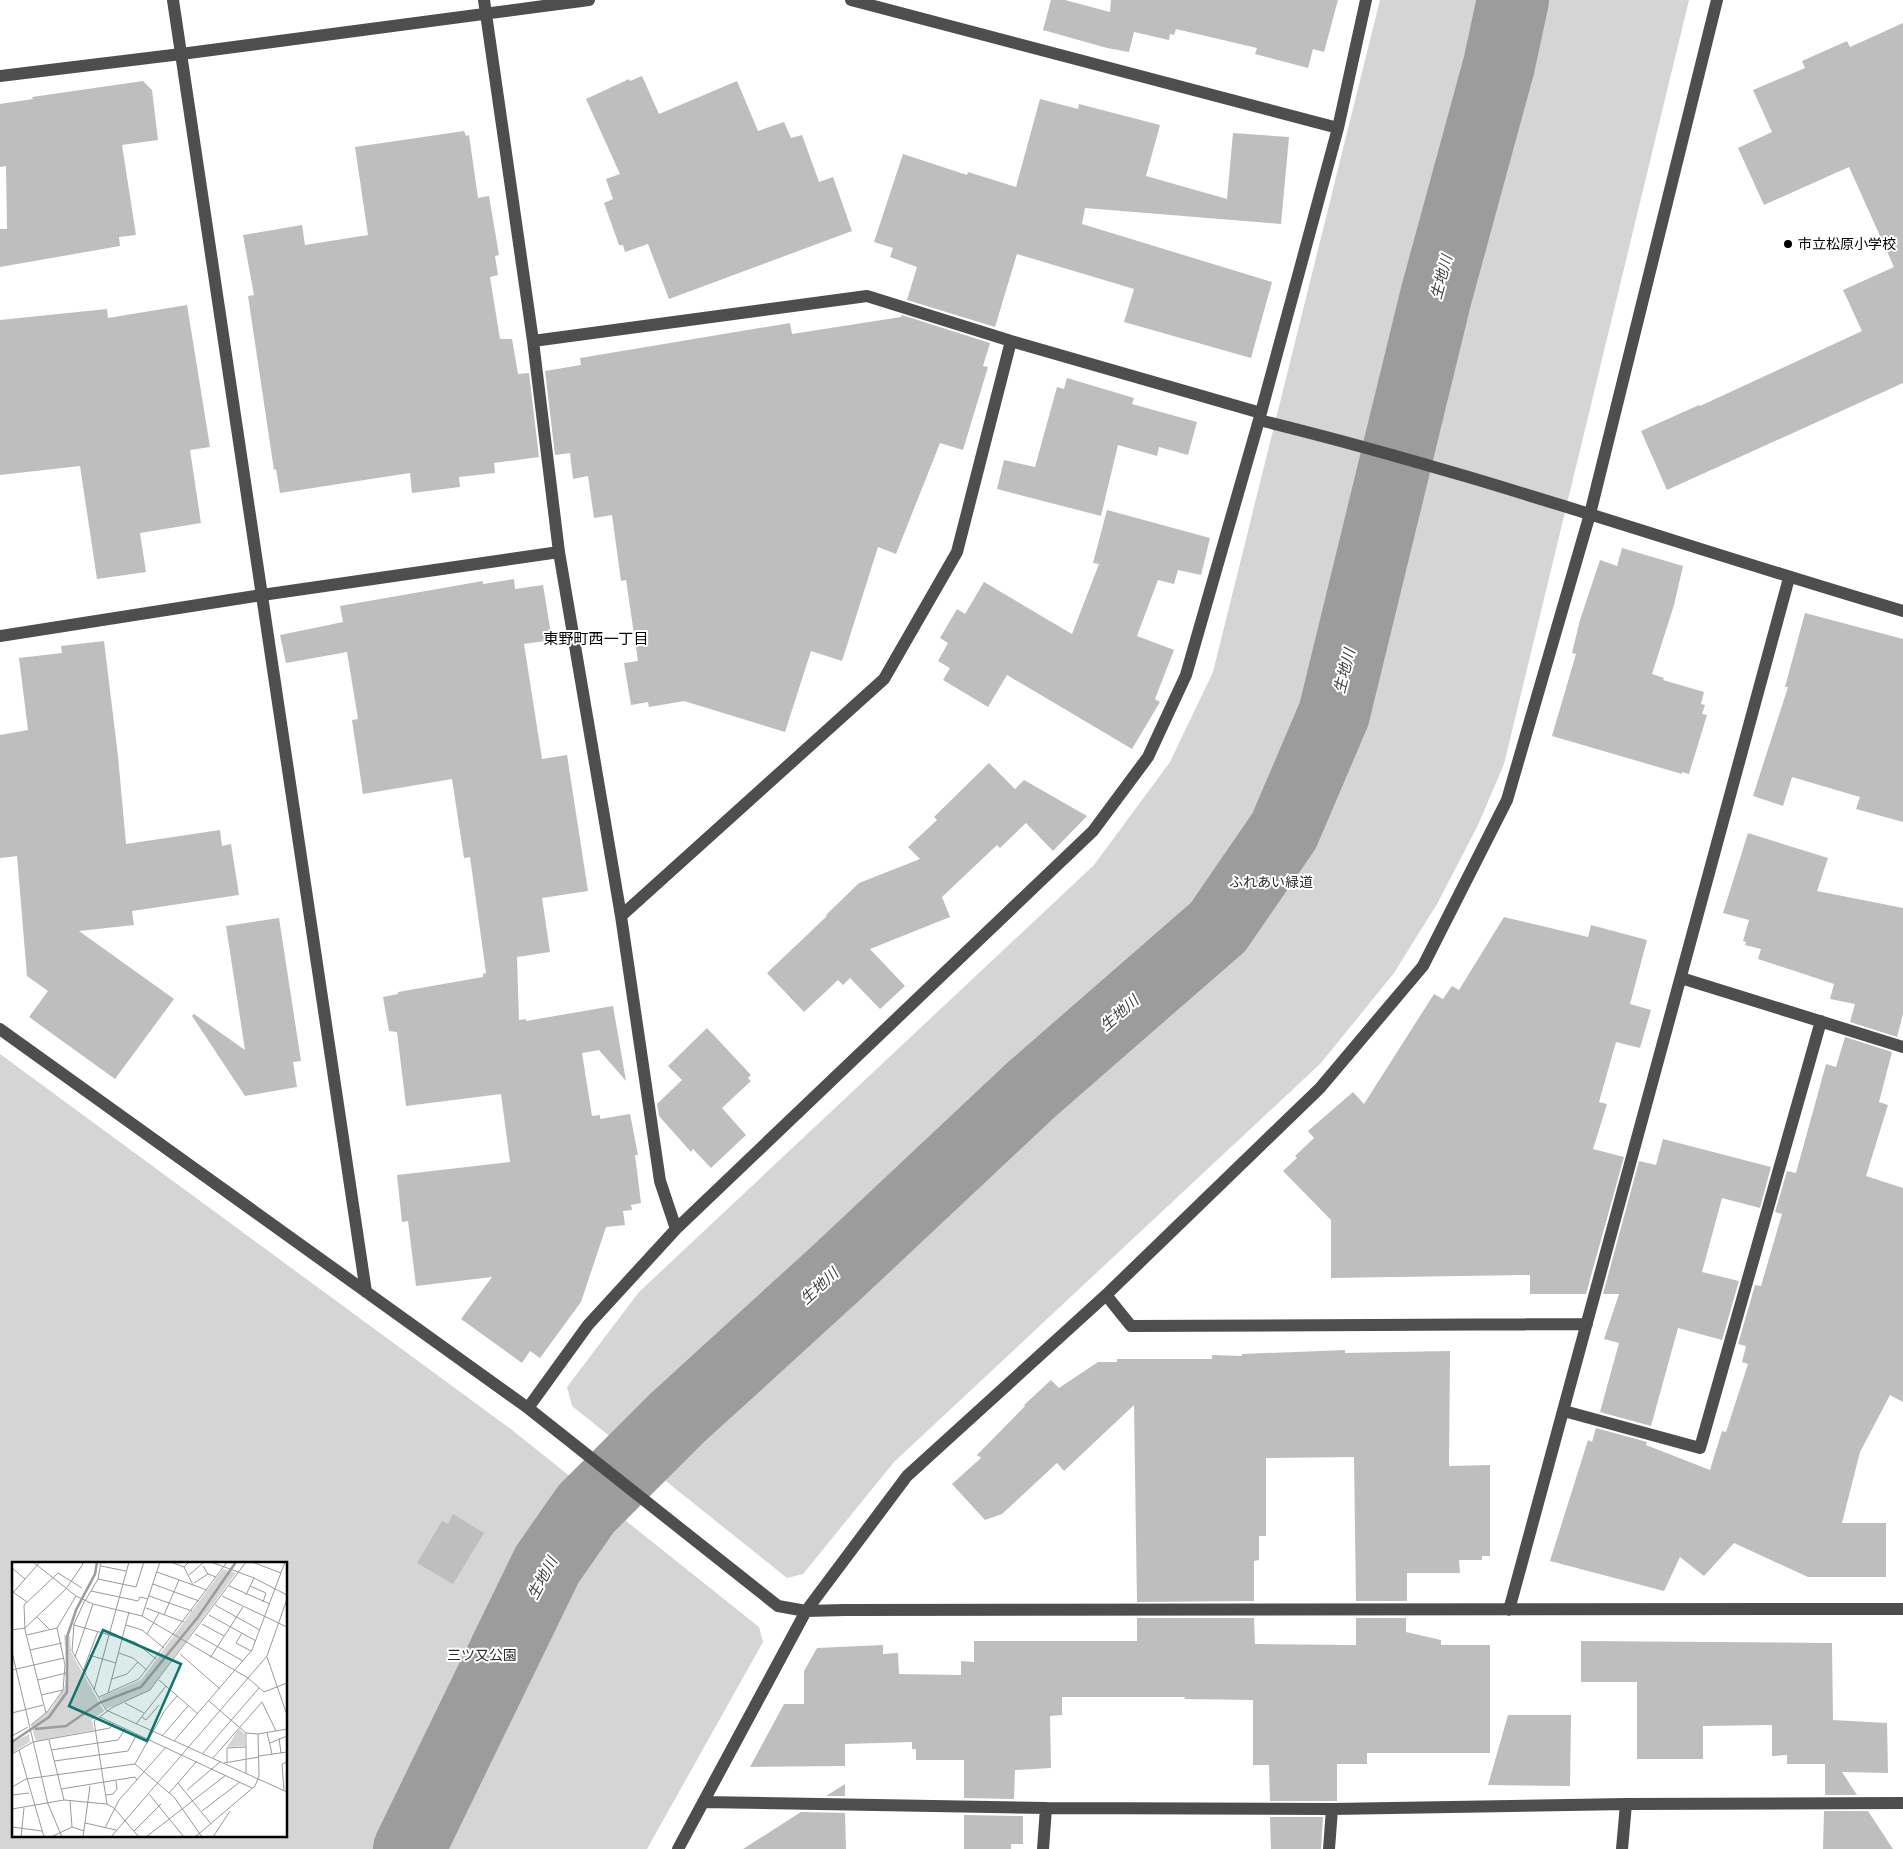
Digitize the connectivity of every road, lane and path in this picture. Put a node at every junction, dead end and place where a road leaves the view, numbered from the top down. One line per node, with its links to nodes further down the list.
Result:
1 (173, 0): 8 (street)
2 (484, 0): 7 (street)
3 (589, 0): 7 (street)
4 (852, 0): 10 (street)
5 (1366, 0): 10 (street)
6 (1717, 0): 14 (street)
7 (486, 15): 8 (street); 11 (street)
8 (182, 54): 9 (street); 17 (street)
9 (0, 76)
10 (1338, 128): 13 (street)
11 (533, 341): 12 (street); 15 (street)
12 (1011, 341): 13 (street); 20 (street)
13 (1260, 417): 14 (street); 25 (street)
14 (1590, 514): 16 (street); 27 (street)
15 (559, 552): 17 (street); 20 (street)
16 (1789, 578): 18 (street); 21 (street)
17 (262, 595): 19 (street); 26 (street)
18 (1903, 611)
19 (0, 636)
20 (621, 916): 25 (street)
21 (1681, 978): 22 (street); 28 (street)
22 (1821, 1020): 24 (street); 30 (street)
23 (0, 1029): 26 (street)
24 (1903, 1047)
25 (676, 1228): 29 (street)
26 (366, 1292): 29 (street)
27 (1106, 1296): 28 (street); 33 (street)
28 (1587, 1324): 30 (street)
29 (528, 1408): 33 (street)
30 (1564, 1411): 32 (street)
31 (1903, 1609): 32 (street)
32 (1510, 1610): 33 (street)
33 (806, 1611): 34 (street)
34 (703, 1802): 37 (street); 39 (street)
35 (1903, 1803): 36 (street)
36 (1626, 1804): 38 (street); 42 (street)
37 (1046, 1808): 38 (street); 40 (street)
38 (1332, 1810): 41 (street)
39 (678, 1849)
40 (1043, 1849)
41 (1329, 1849)
42 (1622, 1849)

